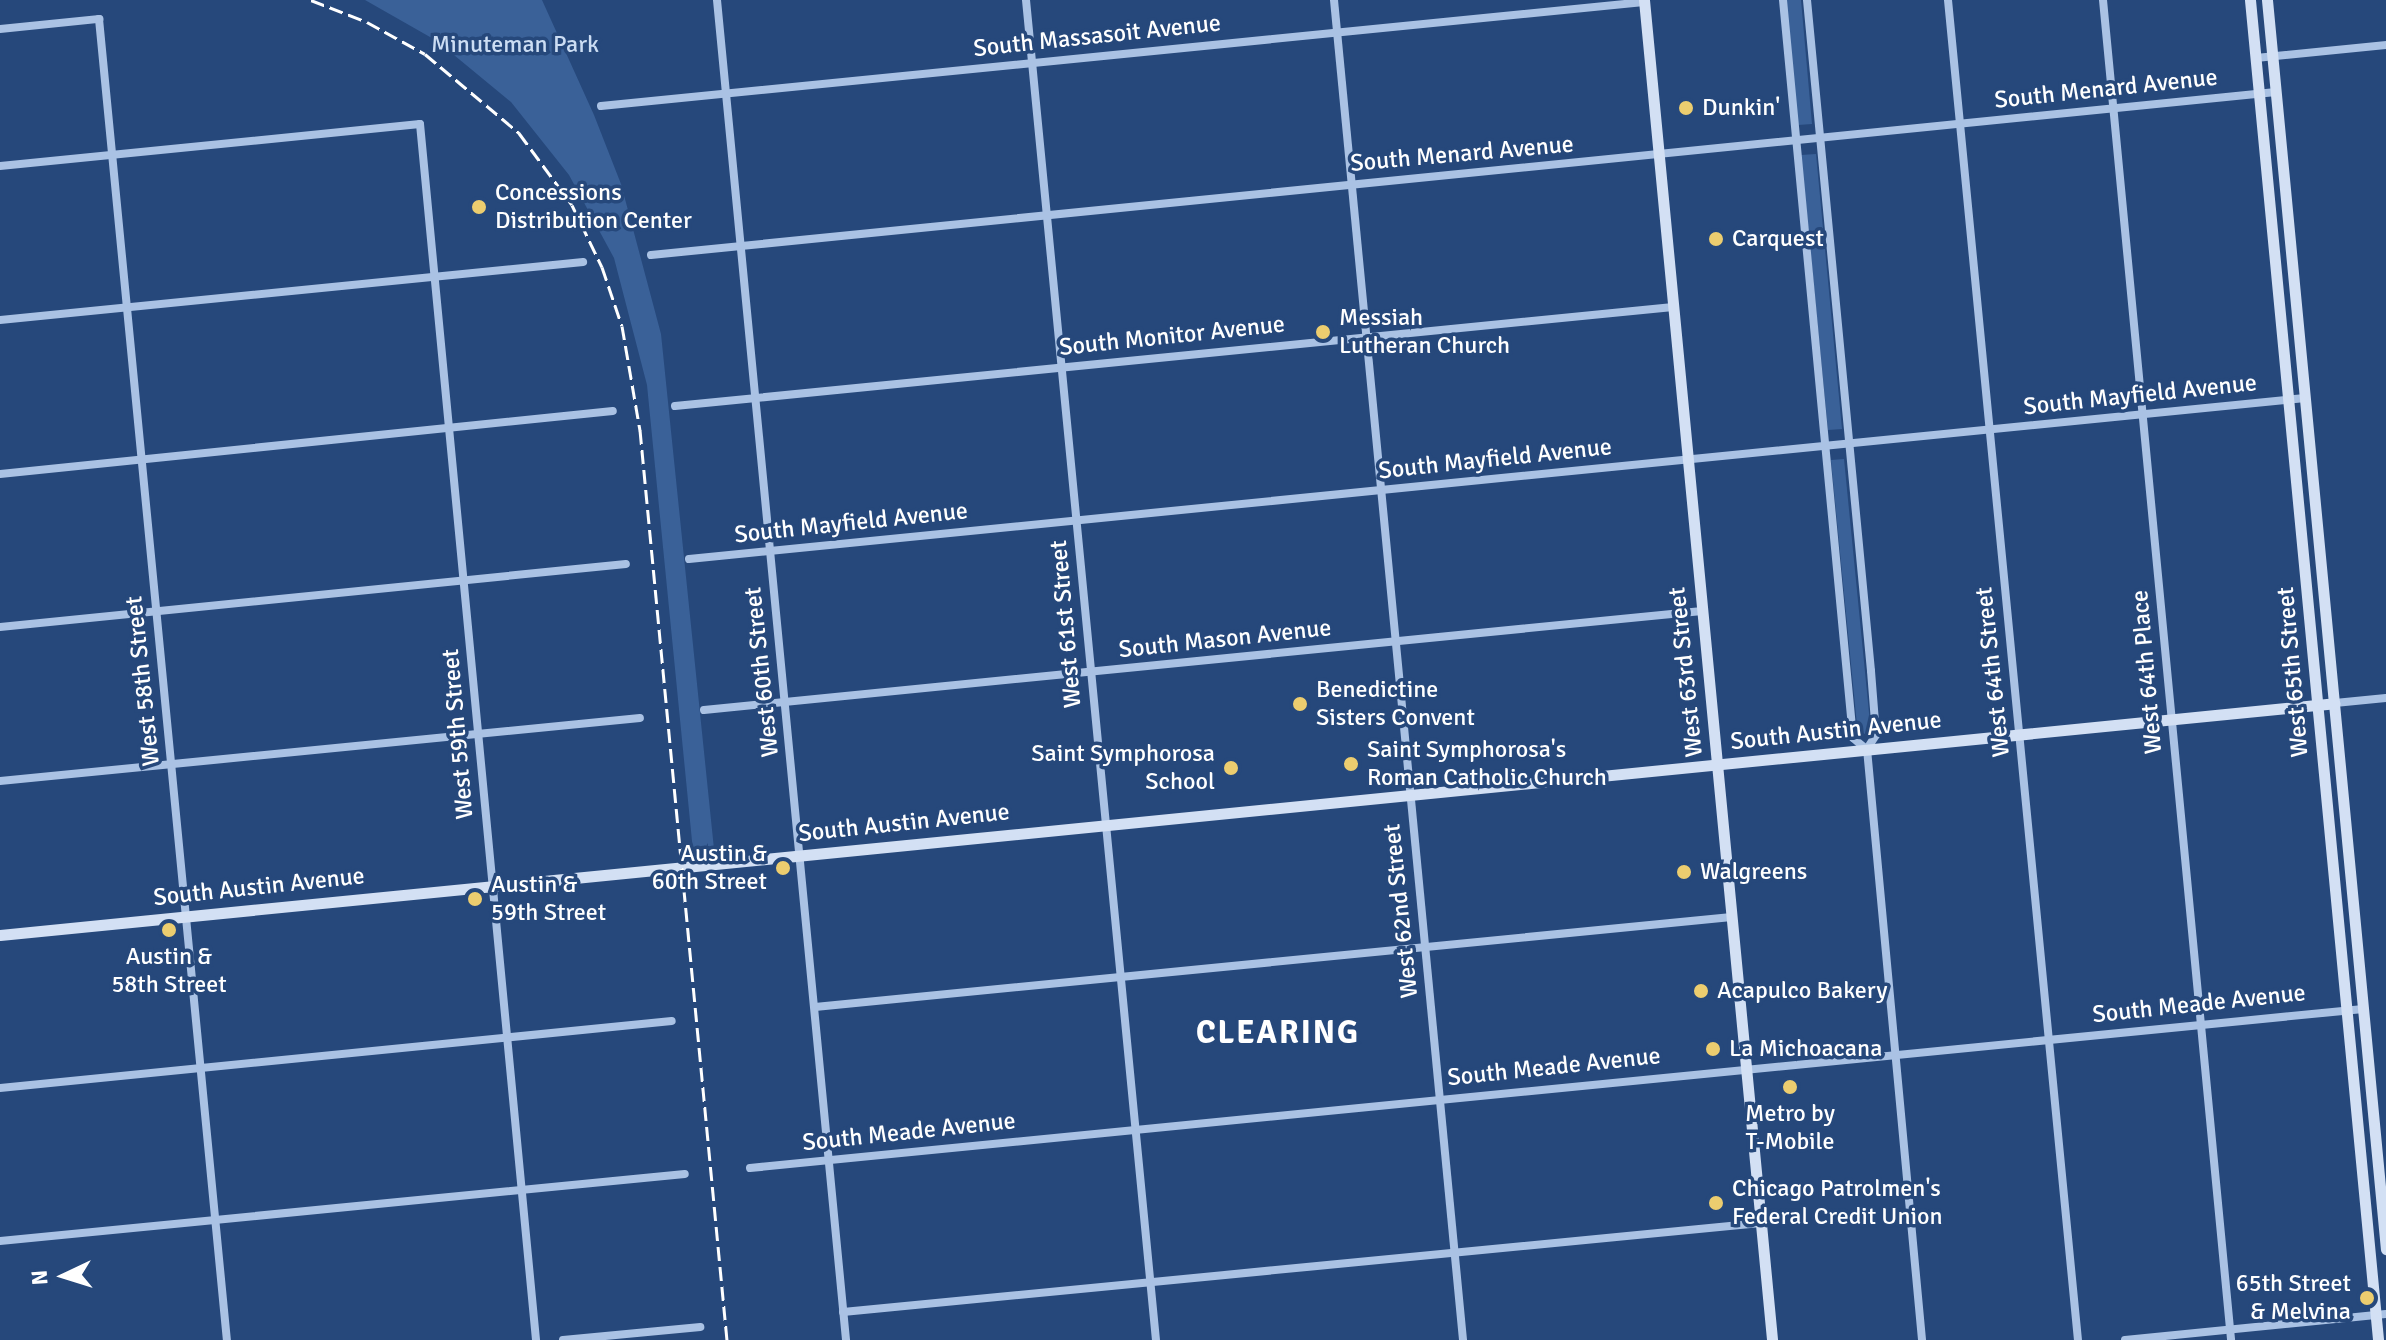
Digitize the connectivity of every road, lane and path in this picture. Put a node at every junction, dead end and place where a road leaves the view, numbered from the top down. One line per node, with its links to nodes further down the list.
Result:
1 (717, 0): 18 (street, West 60th Street)
2 (1026, 0): 16 (street, West 61st Street)
3 (1334, 0): 12 (street, West 62nd Street)
4 (1783, 0): 24 (street)
5 (1807, 0): 23 (street)
6 (1948, 0): 22 (street, West 64th Street)
7 (2103, 0): 21 (street, West 64th Place)
8 (2250, 0): 15 (street, West 65th Street)
9 (2267, 0): 14 (street, West 65th Street)
10 (1644, 1): 12 (street, South Massasoit Avenue); 26 (street, West 63rd Street)
11 (0, 29): 25 (street, West 58th Street)
12 (1337, 32): 16 (street, South Massasoit Avenue); 28 (street, West 62nd Street)
13 (2386, 45): 14 (street)
14 (2273, 56): 15 (street); 17 (street, West 65th Street)
15 (2256, 58): 19 (street, West 65th Street)
16 (1032, 63): 18 (street, South Massasoit Avenue); 29 (street, West 61st Street)
17 (2276, 92): 19 (street, South Menard Avenue); 40 (street, West 65th Street)
18 (726, 94): 20 (street, South Massasoit Avenue); 30 (street, West 60th Street)
19 (2259, 94): 21 (street, South Menard Avenue); 41 (street, West 65th Street)
20 (601, 106)
21 (2113, 109): 22 (street, South Menard Avenue); 44 (street, West 64th Place)
22 (1960, 124): 23 (street, South Menard Avenue); 46 (street, West 64th Street)
23 (1820, 138): 24 (street, South Menard Avenue); 47 (street)
24 (1796, 141): 26 (street, South Menard Avenue); 48 (street)
25 (112, 155): 27 (street); 33 (street, West 59th Street); 34 (street, West 58th Street)
26 (1659, 155): 28 (street, South Menard Avenue); 35 (street, West 63rd Street)
27 (0, 166)
28 (1352, 184): 29 (street, South Menard Avenue); 37 (street, West 62nd Street)
29 (1047, 217): 30 (street, South Menard Avenue); 38 (street, West 61st Street)
30 (741, 245): 31 (street, South Menard Avenue); 39 (street, West 60th Street)
31 (651, 255)
32 (583, 262): 33 (street)
33 (435, 276): 34 (street); 45 (street, West 59th Street)
34 (127, 307): 36 (street); 50 (street, West 58th Street)
35 (1673, 307): 37 (street, South Monitor Avenue); 49 (street, West 63rd Street)
36 (0, 320)
37 (1366, 337): 38 (street, South Monitor Avenue); 52 (street, West 62nd Street)
38 (1061, 367): 39 (street, South Monitor Avenue); 53 (street, West 61st Street)
39 (755, 398): 42 (street, South Monitor Avenue); 54 (street, West 60th Street)
40 (2305, 398): 41 (street, South Mayfield Avenue); 65 (street, West 65th Street)
41 (2289, 400): 44 (street, South Mayfield Avenue); 66 (street, West 65th Street)
42 (675, 406)
43 (613, 411): 45 (street)
44 (2143, 414): 46 (street, South Mayfield Avenue); 69 (street, West 64th Place)
45 (449, 428): 50 (street); 57 (street, West 59th Street)
46 (1990, 430): 47 (street, South Mayfield Avenue); 71 (street, West 64th Street)
47 (1850, 444): 48 (street, South Mayfield Avenue); 72 (street)
48 (1826, 446): 49 (street, South Mayfield Avenue); 72 (street)
49 (1687, 460): 52 (street, South Mayfield Avenue); 58 (street, West 63rd Street)
50 (142, 461): 51 (street); 59 (street, West 58th Street)
51 (0, 474)
52 (1381, 490): 53 (street, South Mayfield Avenue); 61 (street, West 62nd Street)
53 (1076, 521): 54 (street, South Mayfield Avenue); 62 (street, West 61st Street)
54 (770, 551): 55 (street, South Mayfield Avenue); 64 (street, West 60th Street)
55 (689, 559)
56 (626, 564): 57 (street)
57 (464, 581): 59 (street); 70 (street, West 59th Street)
58 (1702, 611): 61 (street, South Mason Avenue); 74 (street, West 63rd Street)
59 (157, 612): 60 (street); 73 (street, West 58th Street)
60 (0, 627)
61 (1396, 641): 62 (street, South Mason Avenue); 76 (street, West 62nd Street)
62 (1091, 672): 64 (street, South Mason Avenue); 77 (street, West 61st Street)
63 (2386, 698): 65 (street, South Austin Avenue)
64 (785, 703): 67 (street, South Mason Avenue); 78 (street, West 60th Street)
65 (2335, 703): 66 (street, South Austin Avenue); 82 (street, West 65th Street)
66 (2319, 705): 69 (street, South Austin Avenue); 83 (street, West 65th Street)
67 (704, 710)
68 (640, 718): 70 (street)
69 (2172, 719): 71 (street, South Austin Avenue); 91 (street, West 64th Place)
70 (478, 733): 73 (street); 79 (street, West 59th Street)
71 (2019, 734): 72 (street, South Austin Avenue); 93 (street, West 64th Street)
72 (1867, 749): 74 (street, South Austin Avenue); 94 (street)
73 (171, 764): 75 (street); 80 (street, West 58th Street)
74 (1717, 765): 76 (street, South Austin Avenue); 81 (street, West 63rd Street)
75 (0, 781)
76 (1410, 795): 77 (street, South Austin Avenue); 85 (street, West 62nd Street)
77 (1105, 825): 78 (street, South Austin Avenue); 86 (street, West 61st Street)
78 (800, 856): 79 (street, South Austin Avenue); 87 (street, West 60th Street)
79 (493, 886): 80 (street, South Austin Avenue); 92 (street, West 59th Street)
80 (186, 917): 84 (street, South Austin Avenue); 95 (street, West 58th Street)
81 (1732, 917): 85 (street); 96 (street, West 63rd Street)
82 (2355, 924): 83 (street); 88 (street, West 65th Street)
83 (2339, 926): 89 (street, West 65th Street)
84 (0, 935)
85 (1425, 947): 86 (street); 98 (street, West 62nd Street)
86 (1120, 977): 87 (street); 99 (street, West 61st Street)
87 (815, 1007): 100 (street, West 60th Street)
88 (2363, 1009): 89 (street, South Meade Avenue); 107 (street, West 65th Street)
89 (2347, 1010): 91 (street, South Meade Avenue); 111 (street, West 65th Street)
90 (672, 1021): 92 (street)
91 (2201, 1024): 93 (street, South Meade Avenue); 113 (street, West 64th Place)
92 (507, 1038): 95 (street); 103 (street, West 59th Street)
93 (2049, 1039): 94 (street, South Meade Avenue); 122 (street, West 64th Street)
94 (1896, 1054): 96 (street, South Meade Avenue); 121 (street)
95 (201, 1068): 97 (street); 104 (street, West 58th Street)
96 (1746, 1069): 98 (street, South Meade Avenue); 105 (street, West 63rd Street)
97 (0, 1088)
98 (1439, 1098): 99 (street, South Meade Avenue); 108 (street, West 62nd Street)
99 (1135, 1129): 100 (street, South Meade Avenue); 109 (street, West 61st Street)
100 (830, 1160): 101 (street, South Meade Avenue); 110 (street, West 60th Street)
101 (750, 1168)
102 (685, 1174): 103 (street)
103 (522, 1190): 104 (street); 115 (street, West 59th Street)
104 (215, 1220): 106 (street); 114 (street, West 58th Street)
105 (1761, 1223): 108 (street); 120 (street, West 63rd Street)
106 (0, 1241)
107 (2386, 1249)
108 (1454, 1254): 109 (street); 119 (street, West 62nd Street)
109 (1150, 1281): 110 (street); 118 (street, West 61st Street)
110 (843, 1312): 117 (street, West 60th Street)
111 (2381, 1315): 113 (street); 125 (street, West 65th Street)
112 (700, 1327): 116 (street)
113 (2230, 1329): 123 (street); 124 (street, West 64th Place)
114 (227, 1340)
115 (536, 1340)
116 (563, 1340)
117 (846, 1340)
118 (1156, 1340)
119 (1463, 1340)
120 (1772, 1340)
121 (1922, 1340)
122 (2078, 1340)
123 (2125, 1340)
124 (2231, 1340)
125 (2378, 1340)

